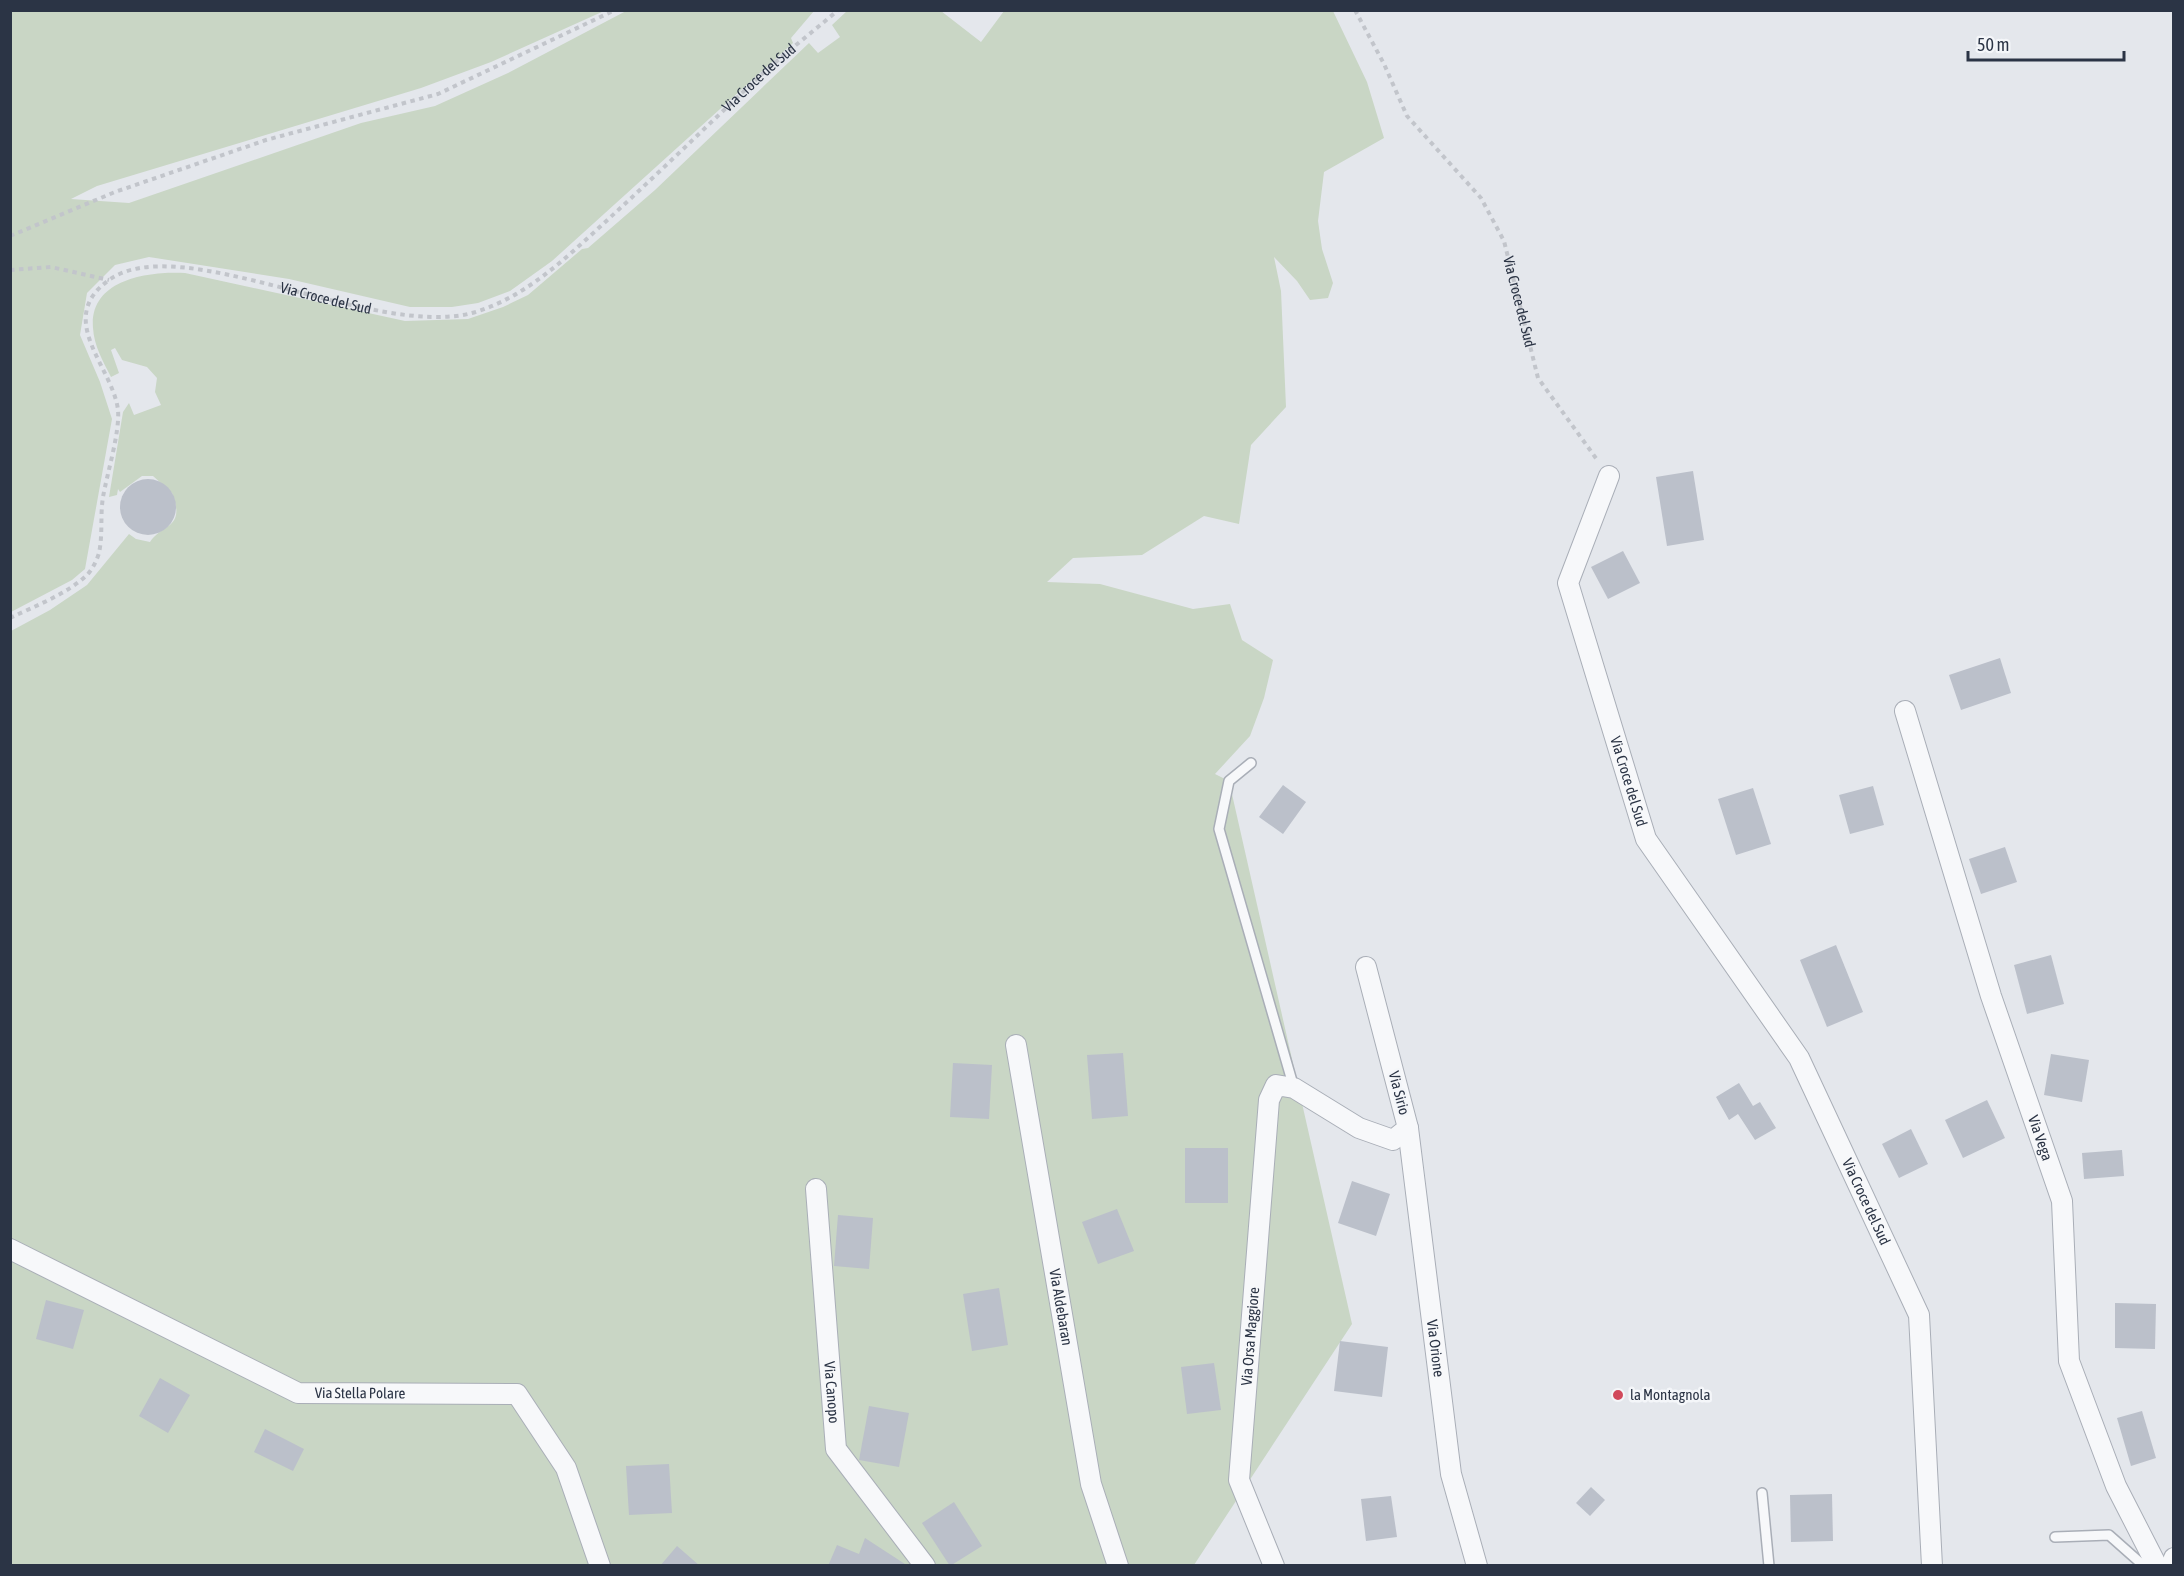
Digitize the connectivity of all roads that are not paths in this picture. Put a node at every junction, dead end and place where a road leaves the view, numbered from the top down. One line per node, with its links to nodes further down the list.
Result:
1 (1609, 476): 19 (street, Via Croce del Sud)
2 (1905, 711): 21 (street, Via Vega)
3 (1251, 763): 6 (lane)
4 (1366, 967): 7 (street, Via Sirio)
5 (1016, 1045): 15 (street, Via Aldebaran)
6 (1294, 1088): 7 (street, Via Sirio); 16 (street, Via Orsa Maggiore)
7 (1408, 1128): 17 (street, Via Orione)
8 (816, 1189): 14 (street, Via Canopo)
9 (10, 1249): 13 (street, Via Stella Polare)
10 (1762, 1493): 18 (lane)
11 (2055, 1537): 20 (lane)
12 (2174, 1558): 22 (street)
13 (600, 1566)
14 (925, 1566)
15 (1118, 1566)
16 (1274, 1566)
17 (1477, 1566)
18 (1769, 1566)
19 (1932, 1566)
20 (2144, 1566)
21 (2157, 1566)
22 (2172, 1566)

